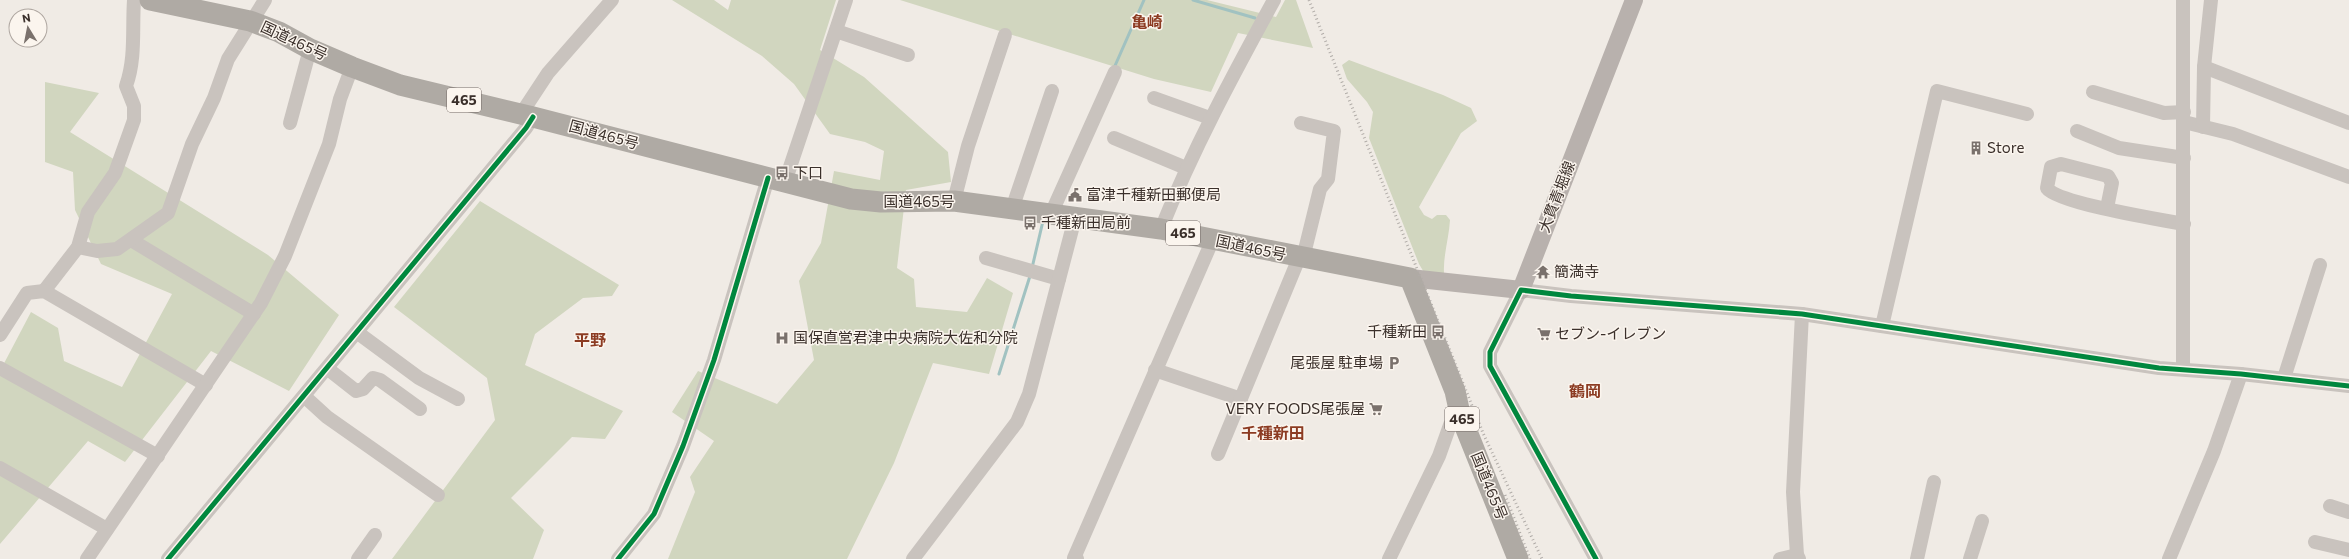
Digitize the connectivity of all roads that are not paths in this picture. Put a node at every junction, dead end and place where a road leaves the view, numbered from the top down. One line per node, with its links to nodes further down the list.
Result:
1 (134, 0): 44 (street)
2 (150, 0): 10 (highway, 国道465号 / 465)
3 (265, 0): 10 (street)
4 (612, 0): 22 (street)
5 (846, 0): 11 (street)
6 (1274, 0): 24 (street)
7 (1634, 0): 50 (main road, 大貫青堀線)
8 (2183, 0): 23 (street)
9 (2211, 0): 16 (street)
10 (250, 21): 13 (highway, 国道465号 / 465); 43 (street)
11 (836, 31): 14 (street); 34 (street)
12 (1005, 35): 35 (street)
13 (310, 49): 15 (highway, 国道465号 / 465); 25 (street)
14 (908, 55)
15 (352, 67): 22 (highway, 国道465号 / 465); 52 (street)
16 (2204, 68): 27 (street); 28 (street)
17 (1114, 72): 38 (street)
18 (1052, 91): 37 (street)
19 (2093, 92): 23 (street)
20 (1154, 98): 24 (street)
21 (2027, 114): 54 (street)
22 (527, 115): 34 (highway, 国道465号 / 465); 55 (street)
23 (2184, 117): 28 (street); 31 (street)
24 (1210, 118): 32 (street)
25 (290, 123)
26 (1301, 123): 46 (street)
27 (2349, 123)
28 (2203, 127): 33 (street)
29 (2077, 131): 31 (street)
30 (1114, 138): 32 (street)
31 (2184, 158): 40 (street)
32 (1186, 168): 41 (street)
33 (2349, 177)
34 (777, 180): 35 (highway, 国道465号 / 465); 86 (street)
35 (954, 201): 37 (highway, 国道465号 / 465)
36 (2107, 208): 36 (street); 40 (street)
37 (1012, 209): 38 (highway, 国道465号 / 465)
38 (1051, 214): 39 (highway, 国道465号 / 465)
39 (1075, 218): 41 (highway, 国道465号 / 465); 49 (street)
40 (2184, 224): 60 (street)
41 (1161, 229): 42 (highway, 国道465号 / 465)
42 (1212, 239): 46 (highway, 国道465号 / 465); 59 (street)
43 (131, 240): 44 (street); 52 (street)
44 (78, 247): 51 (street)
45 (986, 258): 49 (street)
46 (1301, 258): 48 (highway, 国道465号 / 465); 67 (street)
47 (2320, 265): 62 (street)
48 (1410, 278): 50 (main road); 69 (highway, 国道465号 / 465)
49 (1059, 279): 87 (street)
50 (1521, 290): 53 (street); 91 (street)
51 (44, 291): 56 (street); 63 (street)
52 (254, 314): 63 (street)
53 (1802, 314): 54 (street); 82 (street)
54 (1882, 326): 60 (street)
55 (358, 333): 58 (street); 66 (street)
56 (0, 335)
57 (0, 368): 71 (street)
58 (328, 368): 65 (street); 68 (street)
59 (1155, 370): 67 (street); 88 (street)
60 (2183, 370): 61 (street)
61 (2241, 374): 62 (street); 95 (street)
62 (2284, 378): 64 (street)
63 (206, 385): 71 (street)
64 (2349, 386)
65 (304, 396): 74 (street); 84 (street)
66 (458, 399)
67 (1241, 399): 70 (street)
68 (420, 409)
69 (1460, 414): 89 (street); 90 (highway, 国道465号 / 465)
70 (1218, 454)
71 (158, 456): 78 (street)
72 (1, 471): 78 (street)
73 (1934, 482): 93 (street)
74 (438, 495)
75 (2330, 506): 76 (street)
76 (2349, 512)
77 (1982, 521): 94 (street)
78 (107, 529): 83 (street)
79 (375, 535): 85 (street)
80 (2315, 542): 81 (street)
81 (2349, 550)
82 (1798, 557): 92 (street)
83 (87, 559)
84 (168, 559)
85 (358, 559)
86 (618, 559)
87 (913, 559)
88 (1077, 559)
89 (1389, 559)
90 (1518, 559)
91 (1596, 559)
92 (1780, 559)
93 (1917, 559)
94 (1970, 559)
95 (2169, 559)

